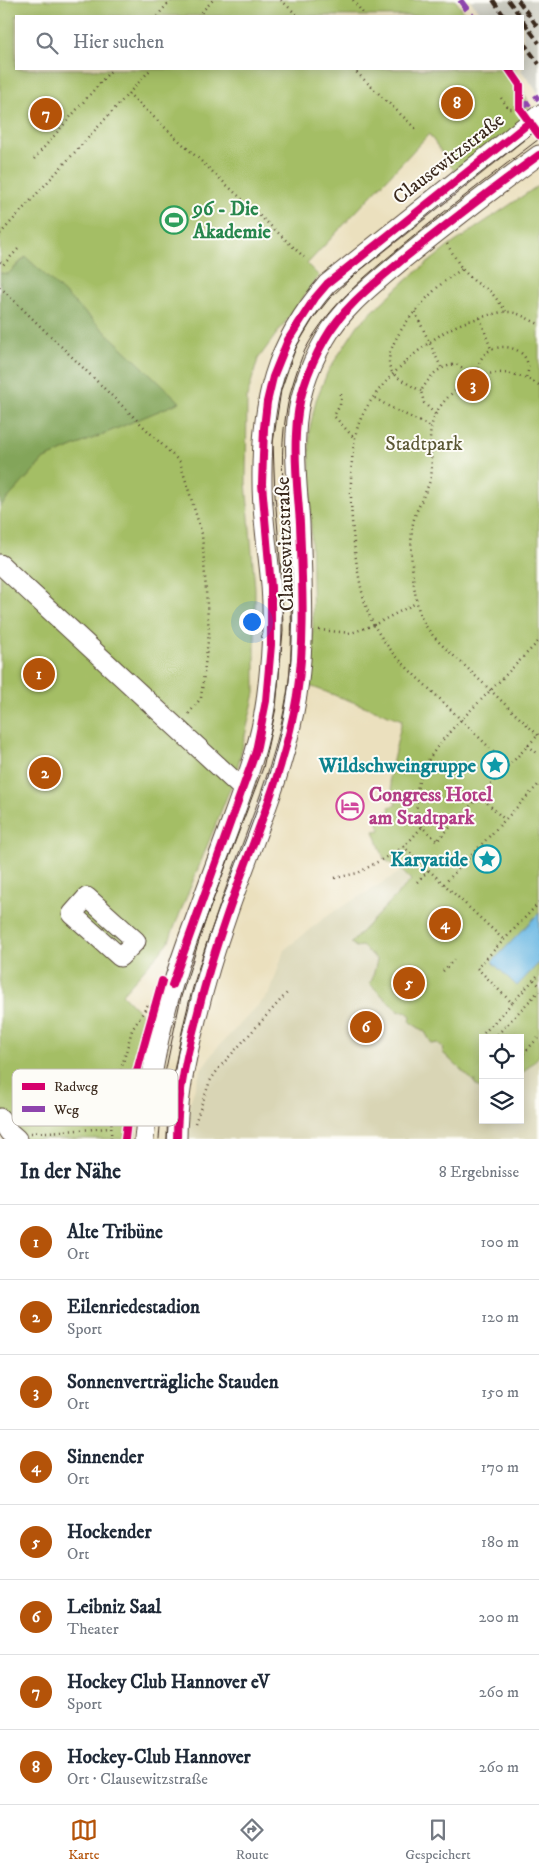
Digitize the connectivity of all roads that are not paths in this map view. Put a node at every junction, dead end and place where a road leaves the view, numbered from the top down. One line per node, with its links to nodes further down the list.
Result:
1 (532, 120): 4 (street, Clausewitzstraße)
2 (539, 155): 8 (street, Clausewitzstraße)
3 (0, 564): 4 (street)
4 (244, 789): 5 (street, Clausewitzstraße)
5 (153, 1069)
6 (146, 1126): 7 (street, Clausewitzstraße)
7 (144, 1139)
8 (178, 1139)

